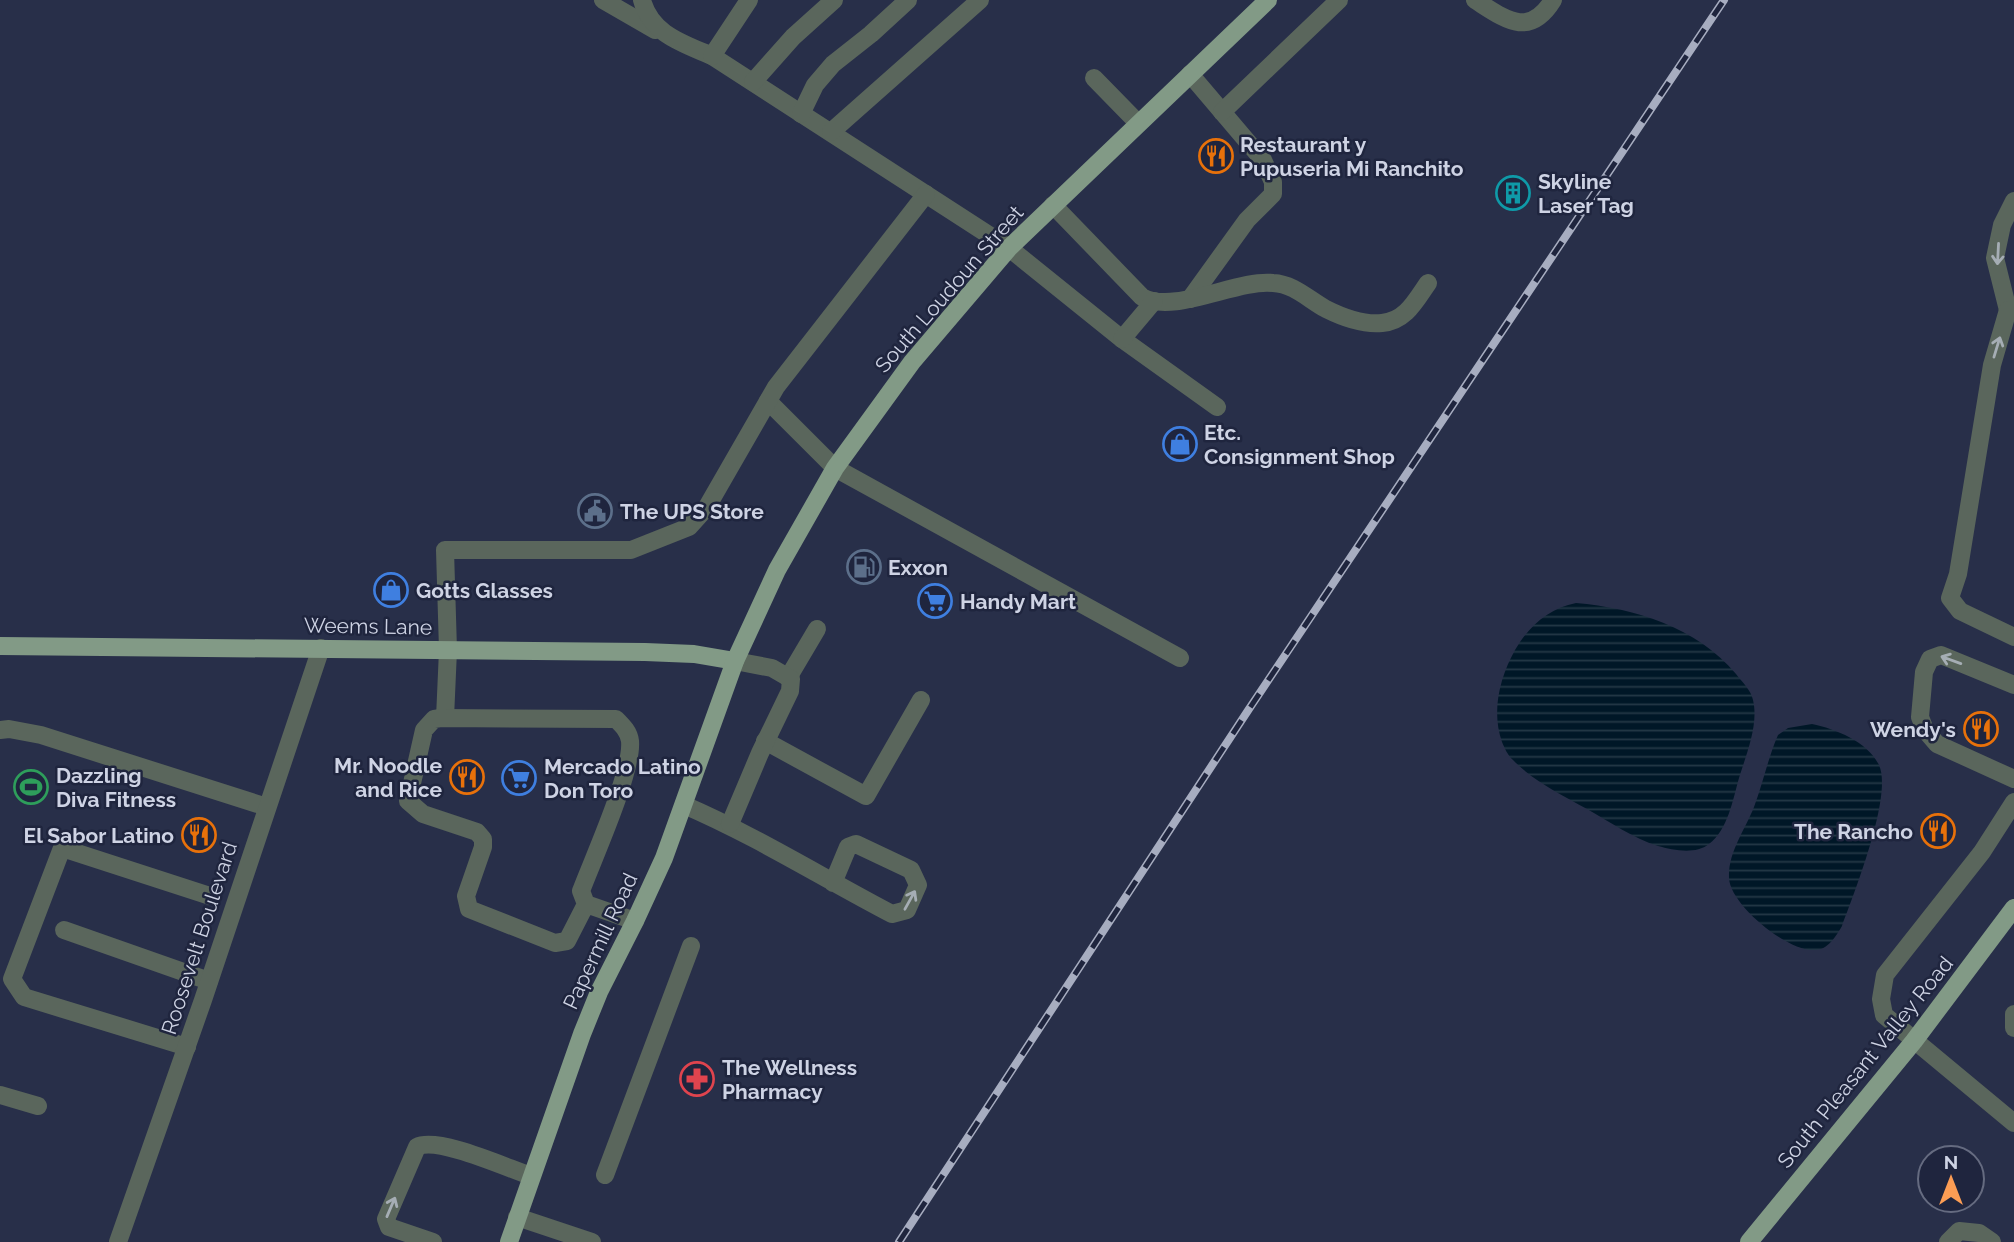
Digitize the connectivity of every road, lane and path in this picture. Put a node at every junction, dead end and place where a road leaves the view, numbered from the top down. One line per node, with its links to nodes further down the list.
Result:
1 (603, 0): 11 (street)
2 (642, 0): 11 (street)
3 (749, 0): 12 (street)
4 (834, 0): 15 (street)
5 (908, 0): 17 (street)
6 (980, 0): 19 (street)
7 (1268, 0): 13 (main road, South Loudoun Street)
8 (1339, 0): 16 (street)
9 (1475, 0): 10 (street)
10 (1553, 0)
11 (670, 38): 12 (street)
12 (712, 56): 15 (street)
13 (1190, 74): 16 (street); 18 (main road, South Loudoun Street)
14 (1094, 78): 18 (street)
15 (753, 82): 17 (street)
16 (1222, 112): 25 (street)
17 (801, 114): 19 (street)
18 (1138, 123): 22 (main road, South Loudoun Street)
19 (831, 132): 20 (street)
20 (926, 194): 23 (street); 29 (street)
21 (2014, 201): 27 (street, one-way to 27)
22 (1053, 205): 23 (main road, South Loudoun Street); 26 (street)
23 (1009, 248): 28 (street); 31 (main road, South Loudoun Street)
24 (1428, 283): 25 (street)
25 (1190, 299): 26 (street)
26 (1154, 301): 28 (street)
27 (2011, 310): 33 (street, one-way to 27)
28 (1122, 339): 30 (street)
29 (768, 401): 31 (street); 36 (street)
30 (1217, 407)
31 (835, 468): 37 (street); 38 (main road, South Loudoun Street)
32 (817, 629): 39 (street)
33 (2014, 636)
34 (0, 646): 35 (main road, Weems Lane)
35 (321, 648): 36 (main road, Weems Lane); 48 (street, Roosevelt Boulevard)
36 (448, 650): 38 (main road, Weems Lane); 42 (street)
37 (1181, 658)
38 (735, 661): 39 (street); 47 (main road, Papermill Road)
39 (788, 678): 44 (street)
40 (2014, 685): 45 (street, one-way to 45)
41 (921, 700): 44 (street)
42 (445, 718): 52 (street); 52 (street)
43 (0, 730): 48 (street)
44 (765, 741): 49 (street)
45 (2014, 779)
46 (2014, 802): 60 (street)
47 (684, 805): 49 (street); 54 (main road, Papermill Road)
48 (267, 807): 57 (street, Roosevelt Boulevard)
49 (730, 824): 50 (street)
50 (833, 883): 50 (street, one-way to 50)
51 (210, 896): 61 (street)
52 (586, 904): 54 (street)
53 (2014, 908): 60 (main road, South Pleasant Valley Road)
54 (635, 921): 66 (main road, Papermill Road)
55 (64, 930): 57 (street)
56 (691, 946): 65 (street)
57 (209, 981): 61 (street, Roosevelt Boulevard)
58 (2014, 1014): 59 (street)
59 (2014, 1028)
60 (1914, 1041): 64 (street); 72 (main road, South Pleasant Valley Road)
61 (187, 1048): 68 (street, Roosevelt Boulevard)
62 (0, 1095): 63 (street)
63 (38, 1106)
64 (2014, 1123)
65 (606, 1175)
66 (531, 1176): 67 (main road, Papermill Road); 69 (street, one-way to 66)
67 (517, 1217): 70 (main road, Papermill Road); 71 (street)
68 (118, 1242)
69 (433, 1242)
70 (509, 1242)
71 (592, 1242)
72 (1749, 1242)
73 (1948, 1242): 74 (street)
74 (1992, 1242)

